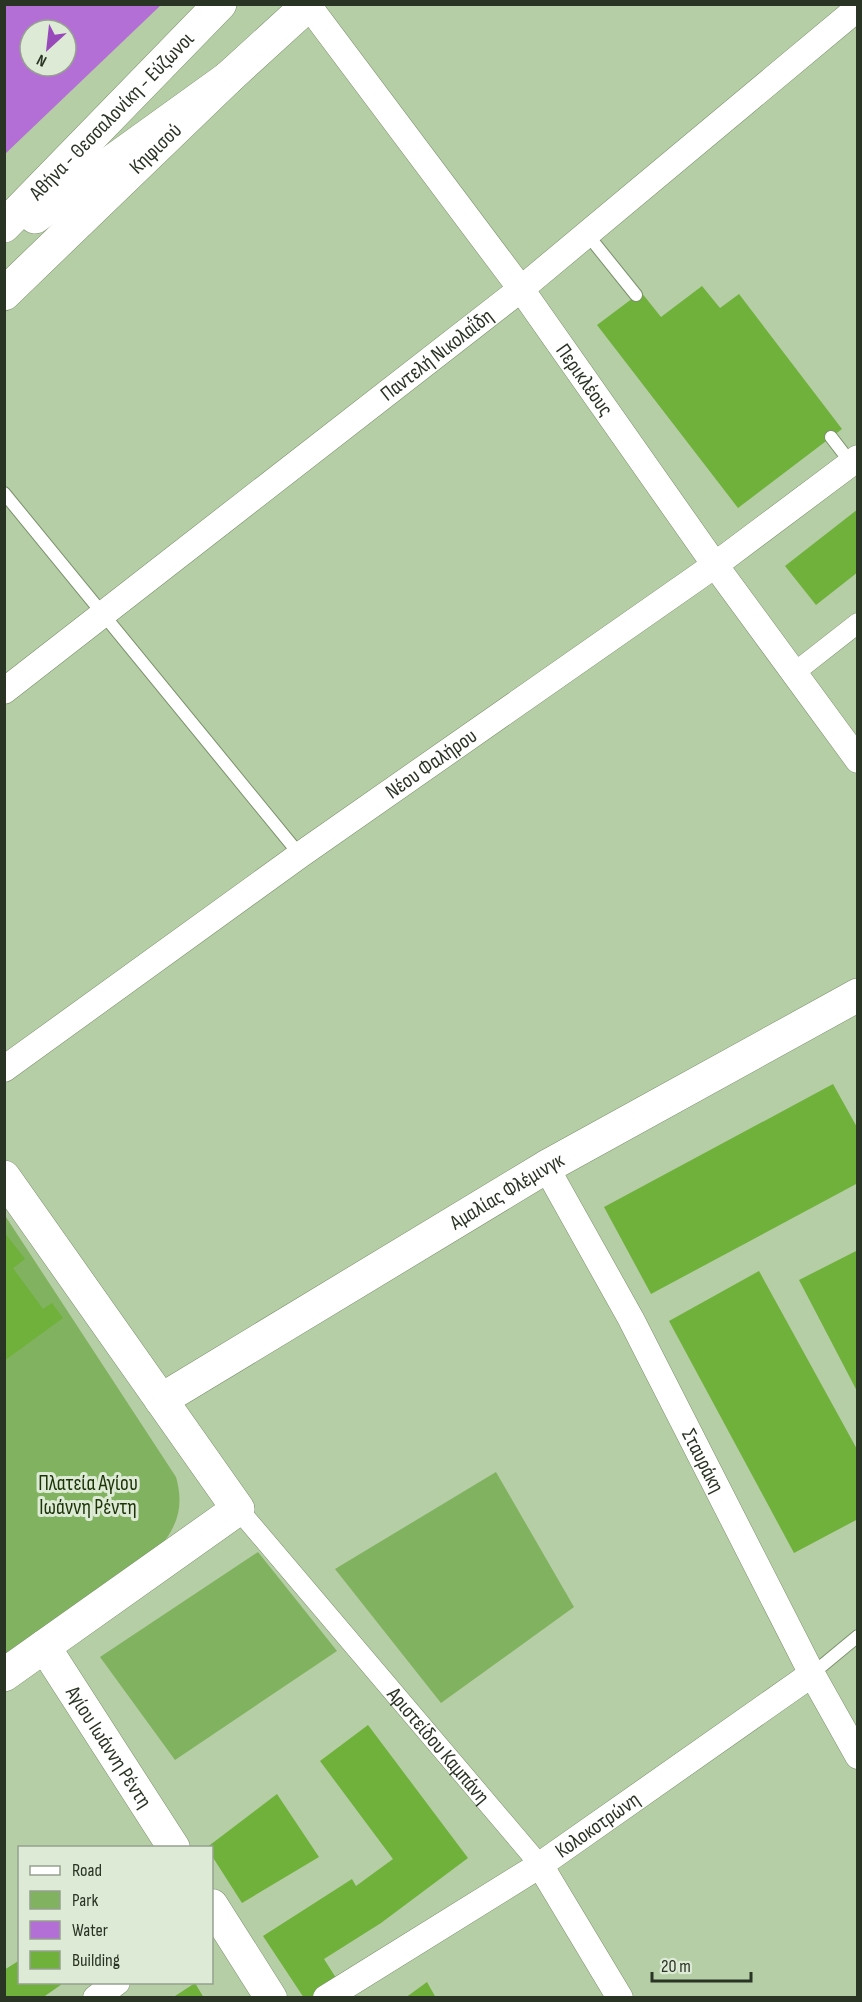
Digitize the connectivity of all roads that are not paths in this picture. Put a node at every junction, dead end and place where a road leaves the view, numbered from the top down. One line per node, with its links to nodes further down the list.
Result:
1 (220, 4): 5 (main road, Αθήνα - Θεσσαλονίκη - Εύζωνοι)
2 (309, 5): 4 (main road, Κηφισού); 8 (street, Περικλέους)
3 (858, 8): 6 (street, Παντελή Νικολαΐδη)
4 (228, 78): 7 (main road); 9 (main road, Κηφισού)
5 (4, 226)
6 (587, 234): 8 (street, Παντελή Νικολαΐδη); 10 (lane)
7 (4, 239)
8 (520, 289): 14 (street, Περικλέους); 15 (street, Παντελή Νικολαΐδη)
9 (4, 294)
10 (636, 296)
11 (831, 437): 12 (lane)
12 (854, 461): 14 (street, Νέου Φαλήρου)
13 (4, 493): 15 (lane)
14 (715, 565): 17 (street, Περικλέους); 20 (street, Νέου Φαλήρου)
15 (103, 613): 18 (street, Παντελή Νικολαΐδη); 20 (lane)
16 (858, 623): 17 (street)
17 (794, 673): 19 (street, Περικλέους)
18 (4, 691)
19 (858, 760)
20 (300, 855): 22 (street, Νέου Φαλήρου)
21 (858, 995): 23 (main road, Αμαλίας Φλέμινγκ)
22 (4, 1069)
23 (546, 1167): 25 (main road, Αμαλίας Φλέμινγκ); 29 (street, Σταυράκη)
24 (4, 1177): 25 (main road)
25 (161, 1400): 26 (main road)
26 (238, 1509): 28 (main road); 33 (street, Αριστείδου Καμπάνη)
27 (858, 1636): 29 (lane, Κολοκοτρώνη)
28 (44, 1646): 30 (main road); 32 (street, Αγίου Ιωάννη Ρέντη)
29 (812, 1674): 31 (street, Σταυράκη); 33 (street, Κολοκοτρώνη)
30 (4, 1675)
31 (858, 1756)
32 (173, 1846)
33 (540, 1865): 38 (street, Κολοκοτρώνη); 39 (street, Αριστείδου Καμπάνη)
34 (213, 1912): 37 (street)
35 (116, 1984): 36 (street)
36 (96, 1998)
37 (271, 1998)
38 (326, 1998)
39 (620, 1998)

